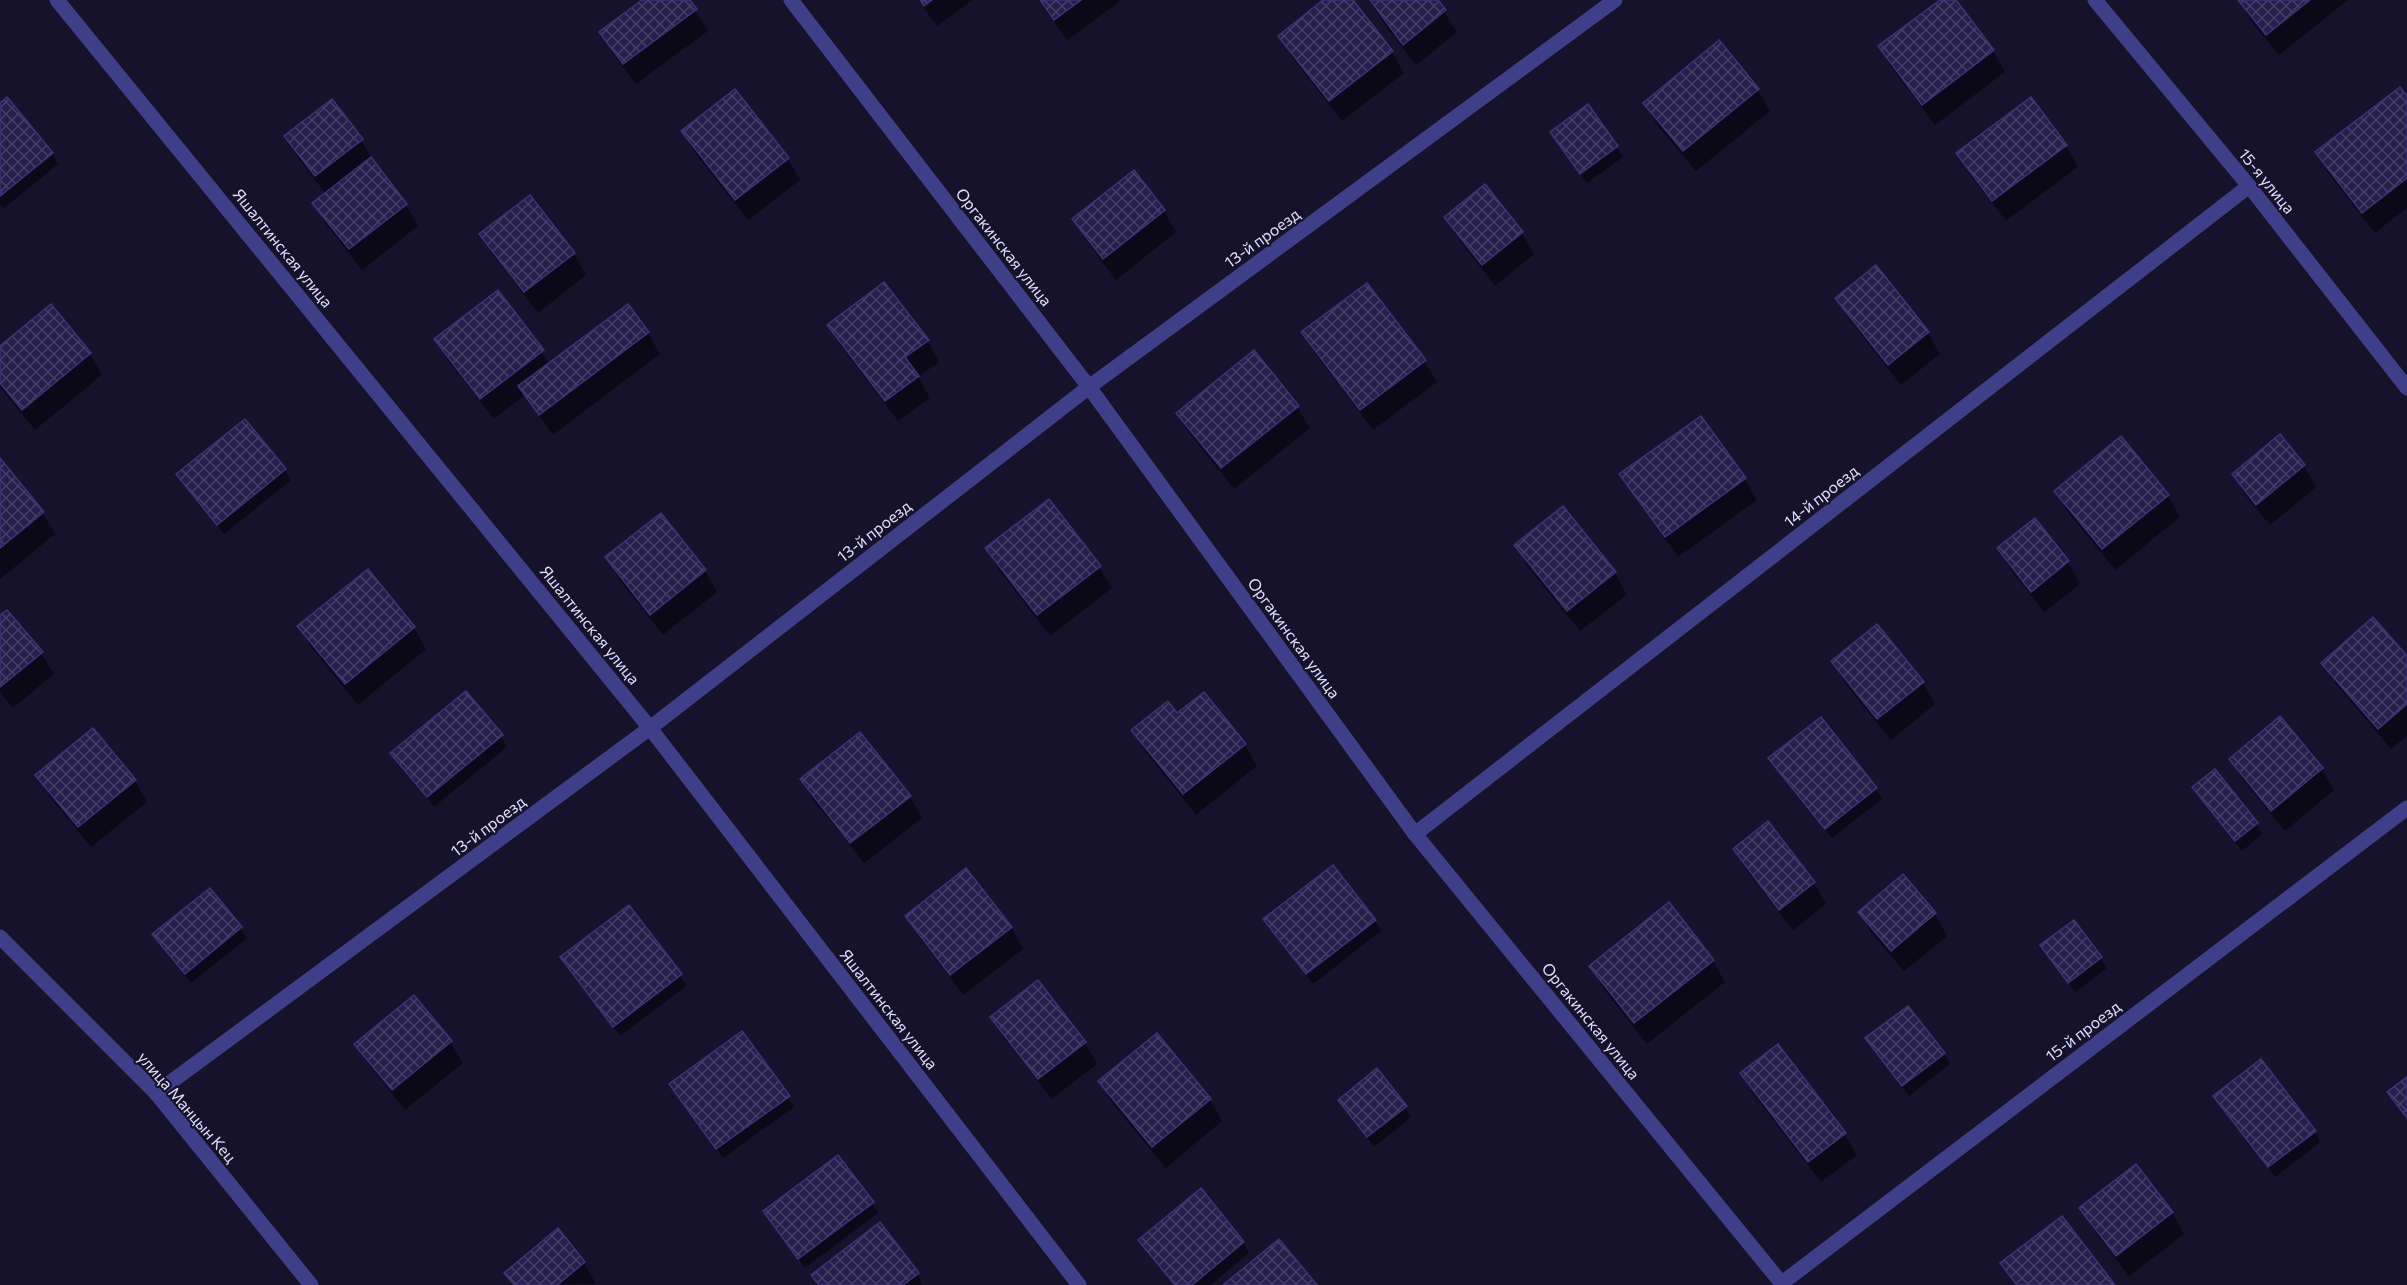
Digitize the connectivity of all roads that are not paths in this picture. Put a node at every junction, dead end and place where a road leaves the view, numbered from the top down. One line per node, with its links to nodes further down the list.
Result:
1 (57, 0): 8 (street, Яшалтинская улица)
2 (791, 0): 6 (street, Оргакинская улица)
3 (1615, 0): 6 (street, 13-й проезд)
4 (2094, 0): 5 (street, 15-я улица)
5 (2249, 186): 7 (street, 15-я улица); 10 (street, 14-й проезд)
6 (1089, 387): 8 (street, 13-й проезд); 10 (street, Оргакинская улица)
7 (2407, 388)
8 (650, 728): 12 (street, 13-й проезд); 15 (street, Яшалтинская улица)
9 (2407, 808): 13 (street, 15-й проезд)
10 (1415, 834): 13 (street, Оргакинская улица)
11 (0, 937): 12 (street, улица Манцын Кец)
12 (156, 1093): 14 (street, улица Манцын Кец)
13 (1782, 1284)
14 (311, 1285)
15 (1079, 1285)

